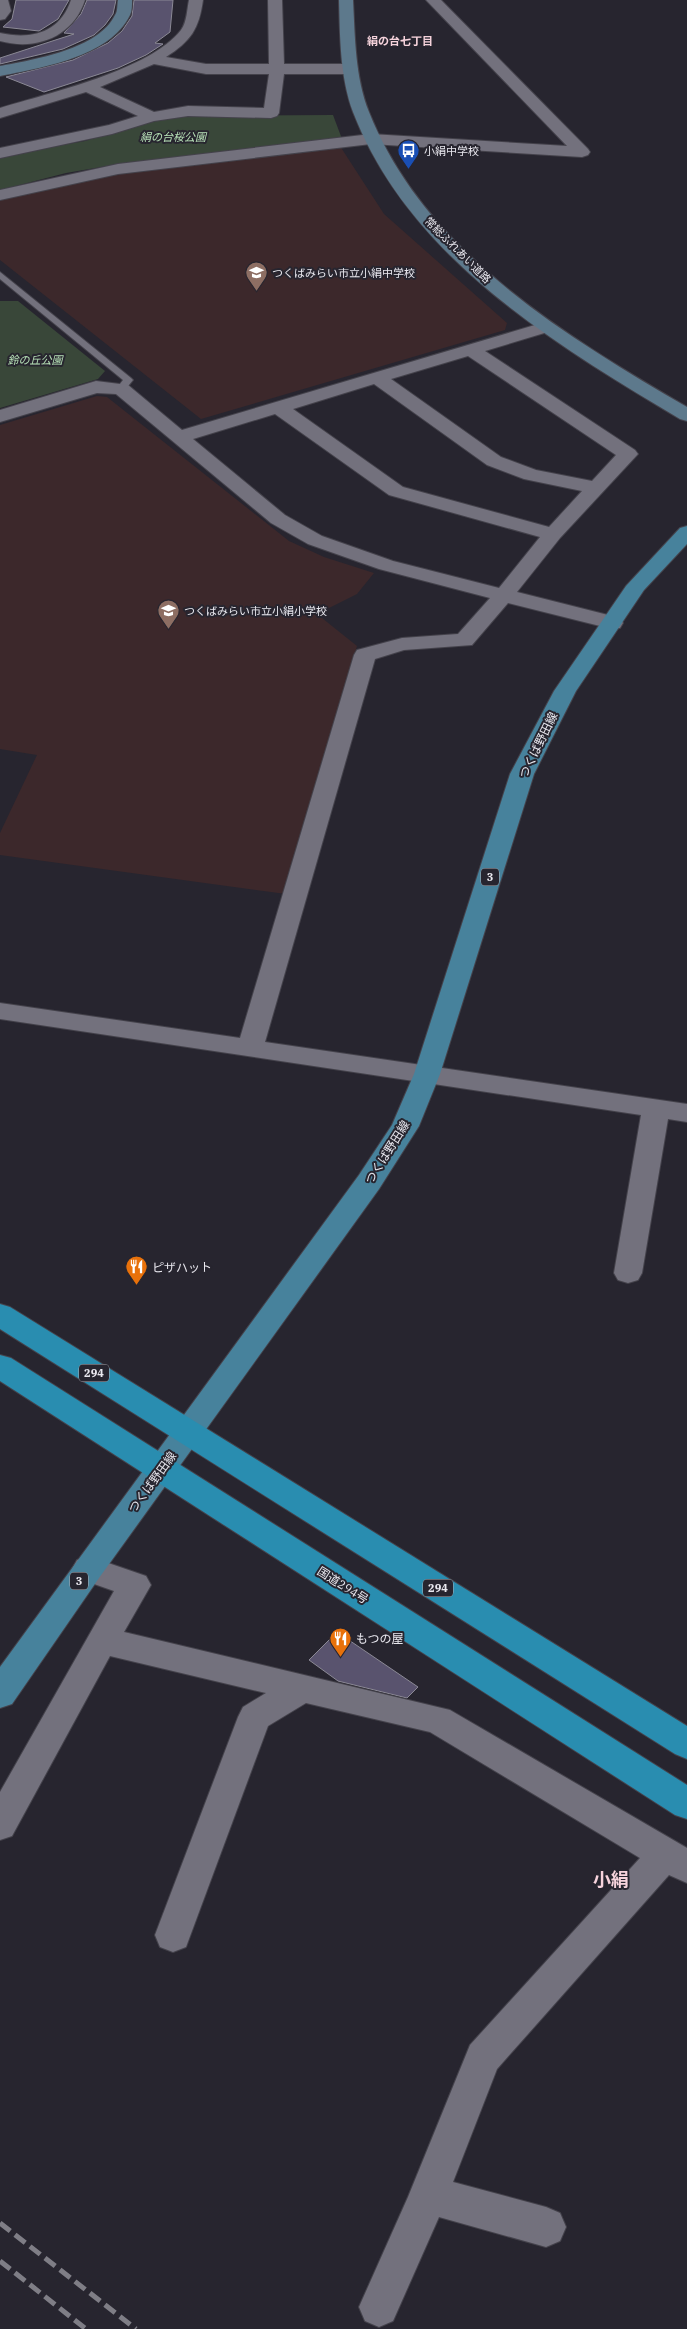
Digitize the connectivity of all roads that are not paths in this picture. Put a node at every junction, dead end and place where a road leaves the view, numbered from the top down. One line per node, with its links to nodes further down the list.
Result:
1 (78, 0): 9 (street)
2 (125, 0): 13 (street)
3 (196, 0): 10 (street)
4 (275, 0): 12 (street)
5 (346, 0): 11 (street, 常総ふれあい道路)
6 (433, 0): 17 (street)
7 (0, 1): 8 (street)
8 (0, 16)
9 (0, 37)
10 (155, 60): 12 (street); 14 (street)
11 (350, 69): 12 (street); 17 (street, 常総ふれあい道路)
12 (277, 70): 16 (street)
13 (0, 71)
14 (85, 86): 15 (street); 16 (street)
15 (0, 113)
16 (152, 117): 18 (street)
17 (371, 139): 19 (street); 21 (street, 常総ふれあい道路)
18 (0, 153)
19 (0, 195)
20 (0, 274): 24 (lane)
21 (545, 326): 22 (street); 26 (street, 常総ふれあい道路)
22 (470, 349): 23 (street); 29 (street)
23 (376, 377): 25 (street); 29 (street)
24 (121, 389): 27 (street); 28 (street)
25 (278, 407): 28 (street); 31 (street)
26 (687, 414)
27 (0, 416)
28 (178, 436): 32 (street)
29 (597, 488): 31 (street)
30 (687, 532): 33 (main road, つくば野田線 / 3)
31 (553, 534): 32 (street)
32 (503, 596): 33 (street); 35 (street)
33 (612, 623): 36 (main road, つくば野田線 / 3)
34 (0, 1010): 35 (street)
35 (250, 1048): 36 (street)
36 (427, 1074): 37 (street); 42 (main road, つくば野田線 / 3)
37 (656, 1108): 38 (street); 39 (street)
38 (687, 1113)
39 (628, 1273)
40 (0, 1315): 42 (highway, 294)
41 (0, 1366): 43 (highway, 国道294号)
42 (188, 1432): 43 (main road, つくば野田線 / 3); 48 (highway, 294)
43 (161, 1470): 44 (main road, つくば野田線 / 3); 49 (highway, 国道294号)
44 (88, 1569): 45 (street); 47 (main road, つくば野田線 / 3)
45 (102, 1640): 46 (street); 50 (street)
46 (302, 1688): 51 (street); 52 (street)
47 (0, 1694)
48 (687, 1744)
49 (687, 1804)
50 (0, 1825)
51 (676, 1860): 53 (street)
52 (173, 1935)
53 (430, 2195): 54 (street); 55 (street)
54 (546, 2227)
55 (379, 2307)

